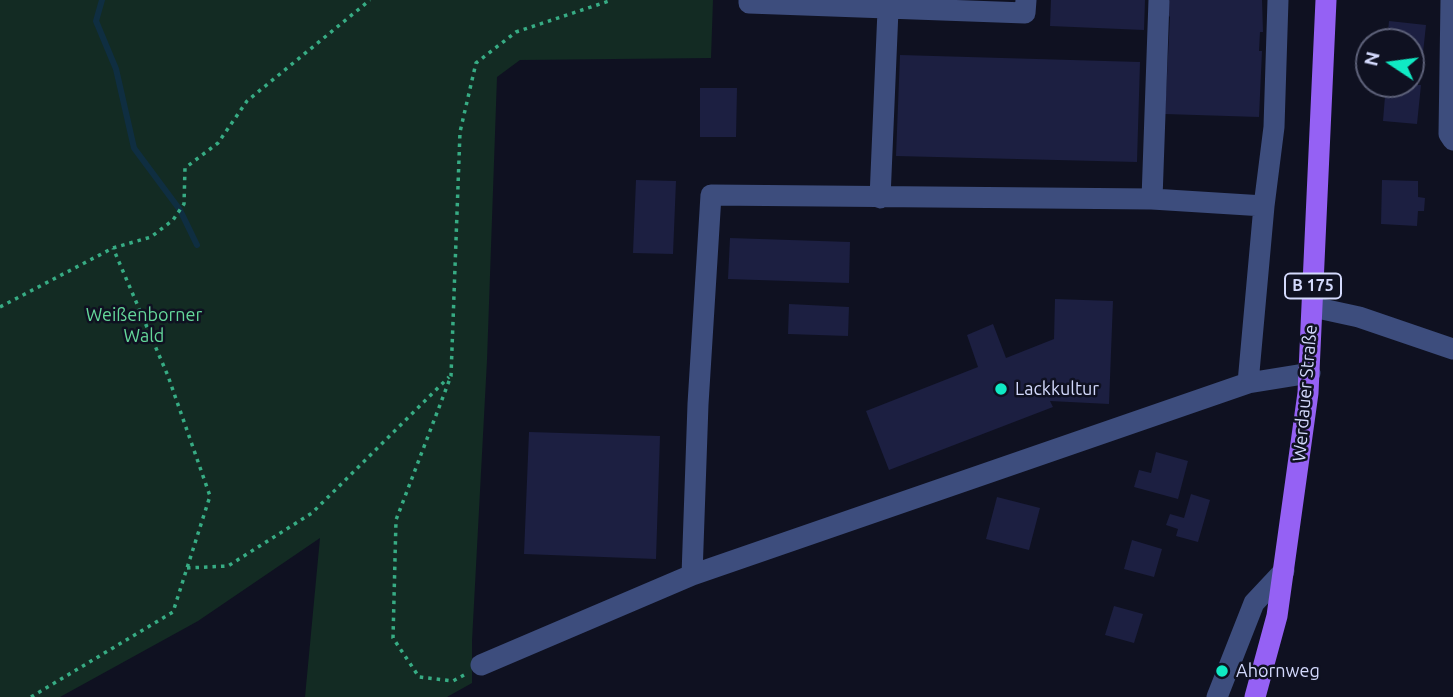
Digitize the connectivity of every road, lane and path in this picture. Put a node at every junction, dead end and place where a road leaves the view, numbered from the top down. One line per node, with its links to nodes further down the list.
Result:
1 (370, 0): 14 (path)
2 (612, 0): 19 (path)
3 (749, 0): 9 (street)
4 (1026, 0): 9 (street)
5 (1159, 0): 12 (street)
6 (1278, 0): 13 (street)
7 (1326, 0): 16 (main road, Werdauer Straße / B 175)
8 (1451, 0): 10 (street)
9 (888, 10): 11 (street)
10 (1453, 140)
11 (880, 198): 12 (street); 23 (street)
12 (1152, 199): 13 (street)
13 (1264, 206): 20 (street)
14 (113, 248): 15 (path); 21 (path)
15 (0, 307)
16 (1312, 307): 17 (street); 18 (main road, Werdauer Straße / B 175)
17 (1453, 349)
18 (1310, 373): 20 (street); 22 (main road, Werdauer Straße / B 175)
19 (451, 376): 21 (path); 24 (path)
20 (1248, 383): 23 (street)
21 (187, 568): 25 (path)
22 (1284, 571): 26 (street); 27 (main road, Werdauer Straße / B 175)
23 (692, 575): 24 (street)
24 (481, 665)
25 (31, 697)
26 (1217, 697)
27 (1255, 697)

